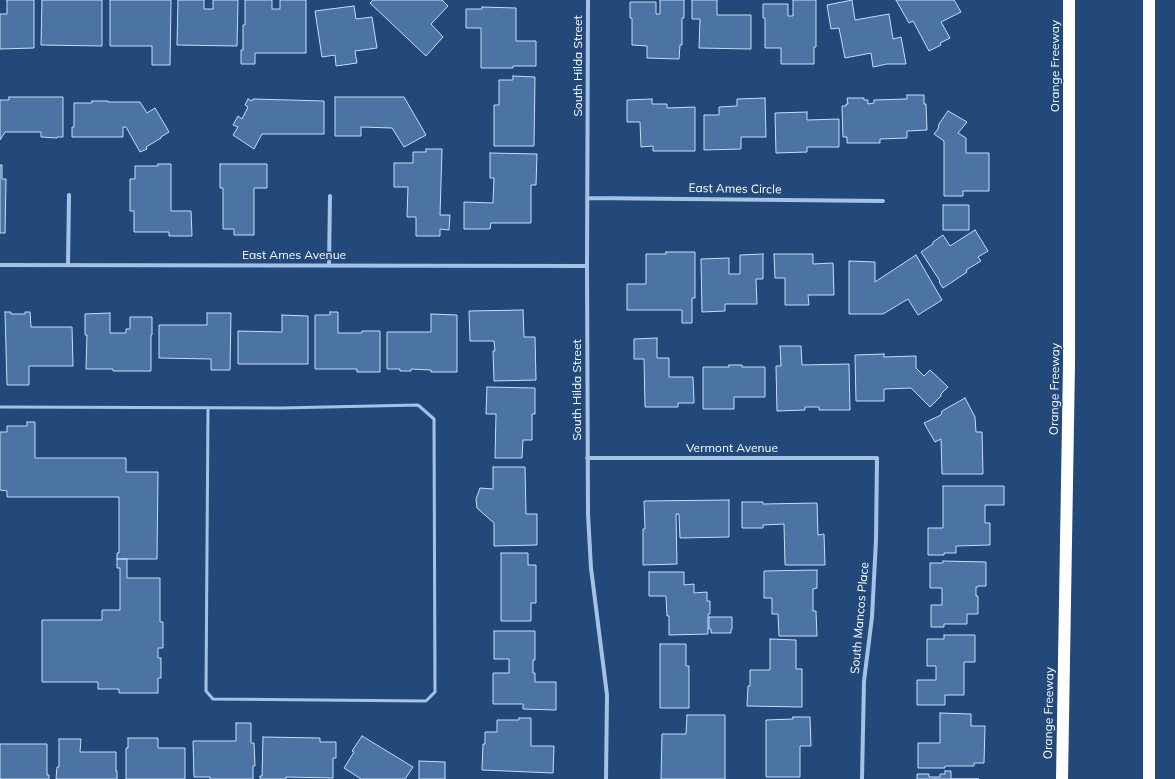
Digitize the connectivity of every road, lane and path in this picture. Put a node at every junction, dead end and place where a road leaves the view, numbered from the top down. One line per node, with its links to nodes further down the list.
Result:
1 (588, 0): 6 (street, South Hilda Street)
2 (1069, 0): 18 (highway, Orange Freeway)
3 (1150, 0): 19 (highway)
4 (69, 195): 9 (street)
5 (330, 196): 10 (street)
6 (588, 198): 7 (street, East Ames Circle); 11 (street, South Hilda Street)
7 (883, 201)
8 (0, 265): 9 (street, East Ames Avenue)
9 (68, 265): 10 (street, East Ames Avenue)
10 (329, 266): 11 (street, East Ames Avenue)
11 (587, 266): 14 (street, South Hilda Street)
12 (0, 407): 13 (lane)
13 (208, 408): 13 (lane)
14 (587, 458): 15 (street, Vermont Avenue); 16 (street, South Hilda Street)
15 (877, 458): 17 (street, South Mancos Place)
16 (606, 779)
17 (862, 779)
18 (1062, 779)
19 (1149, 779)

